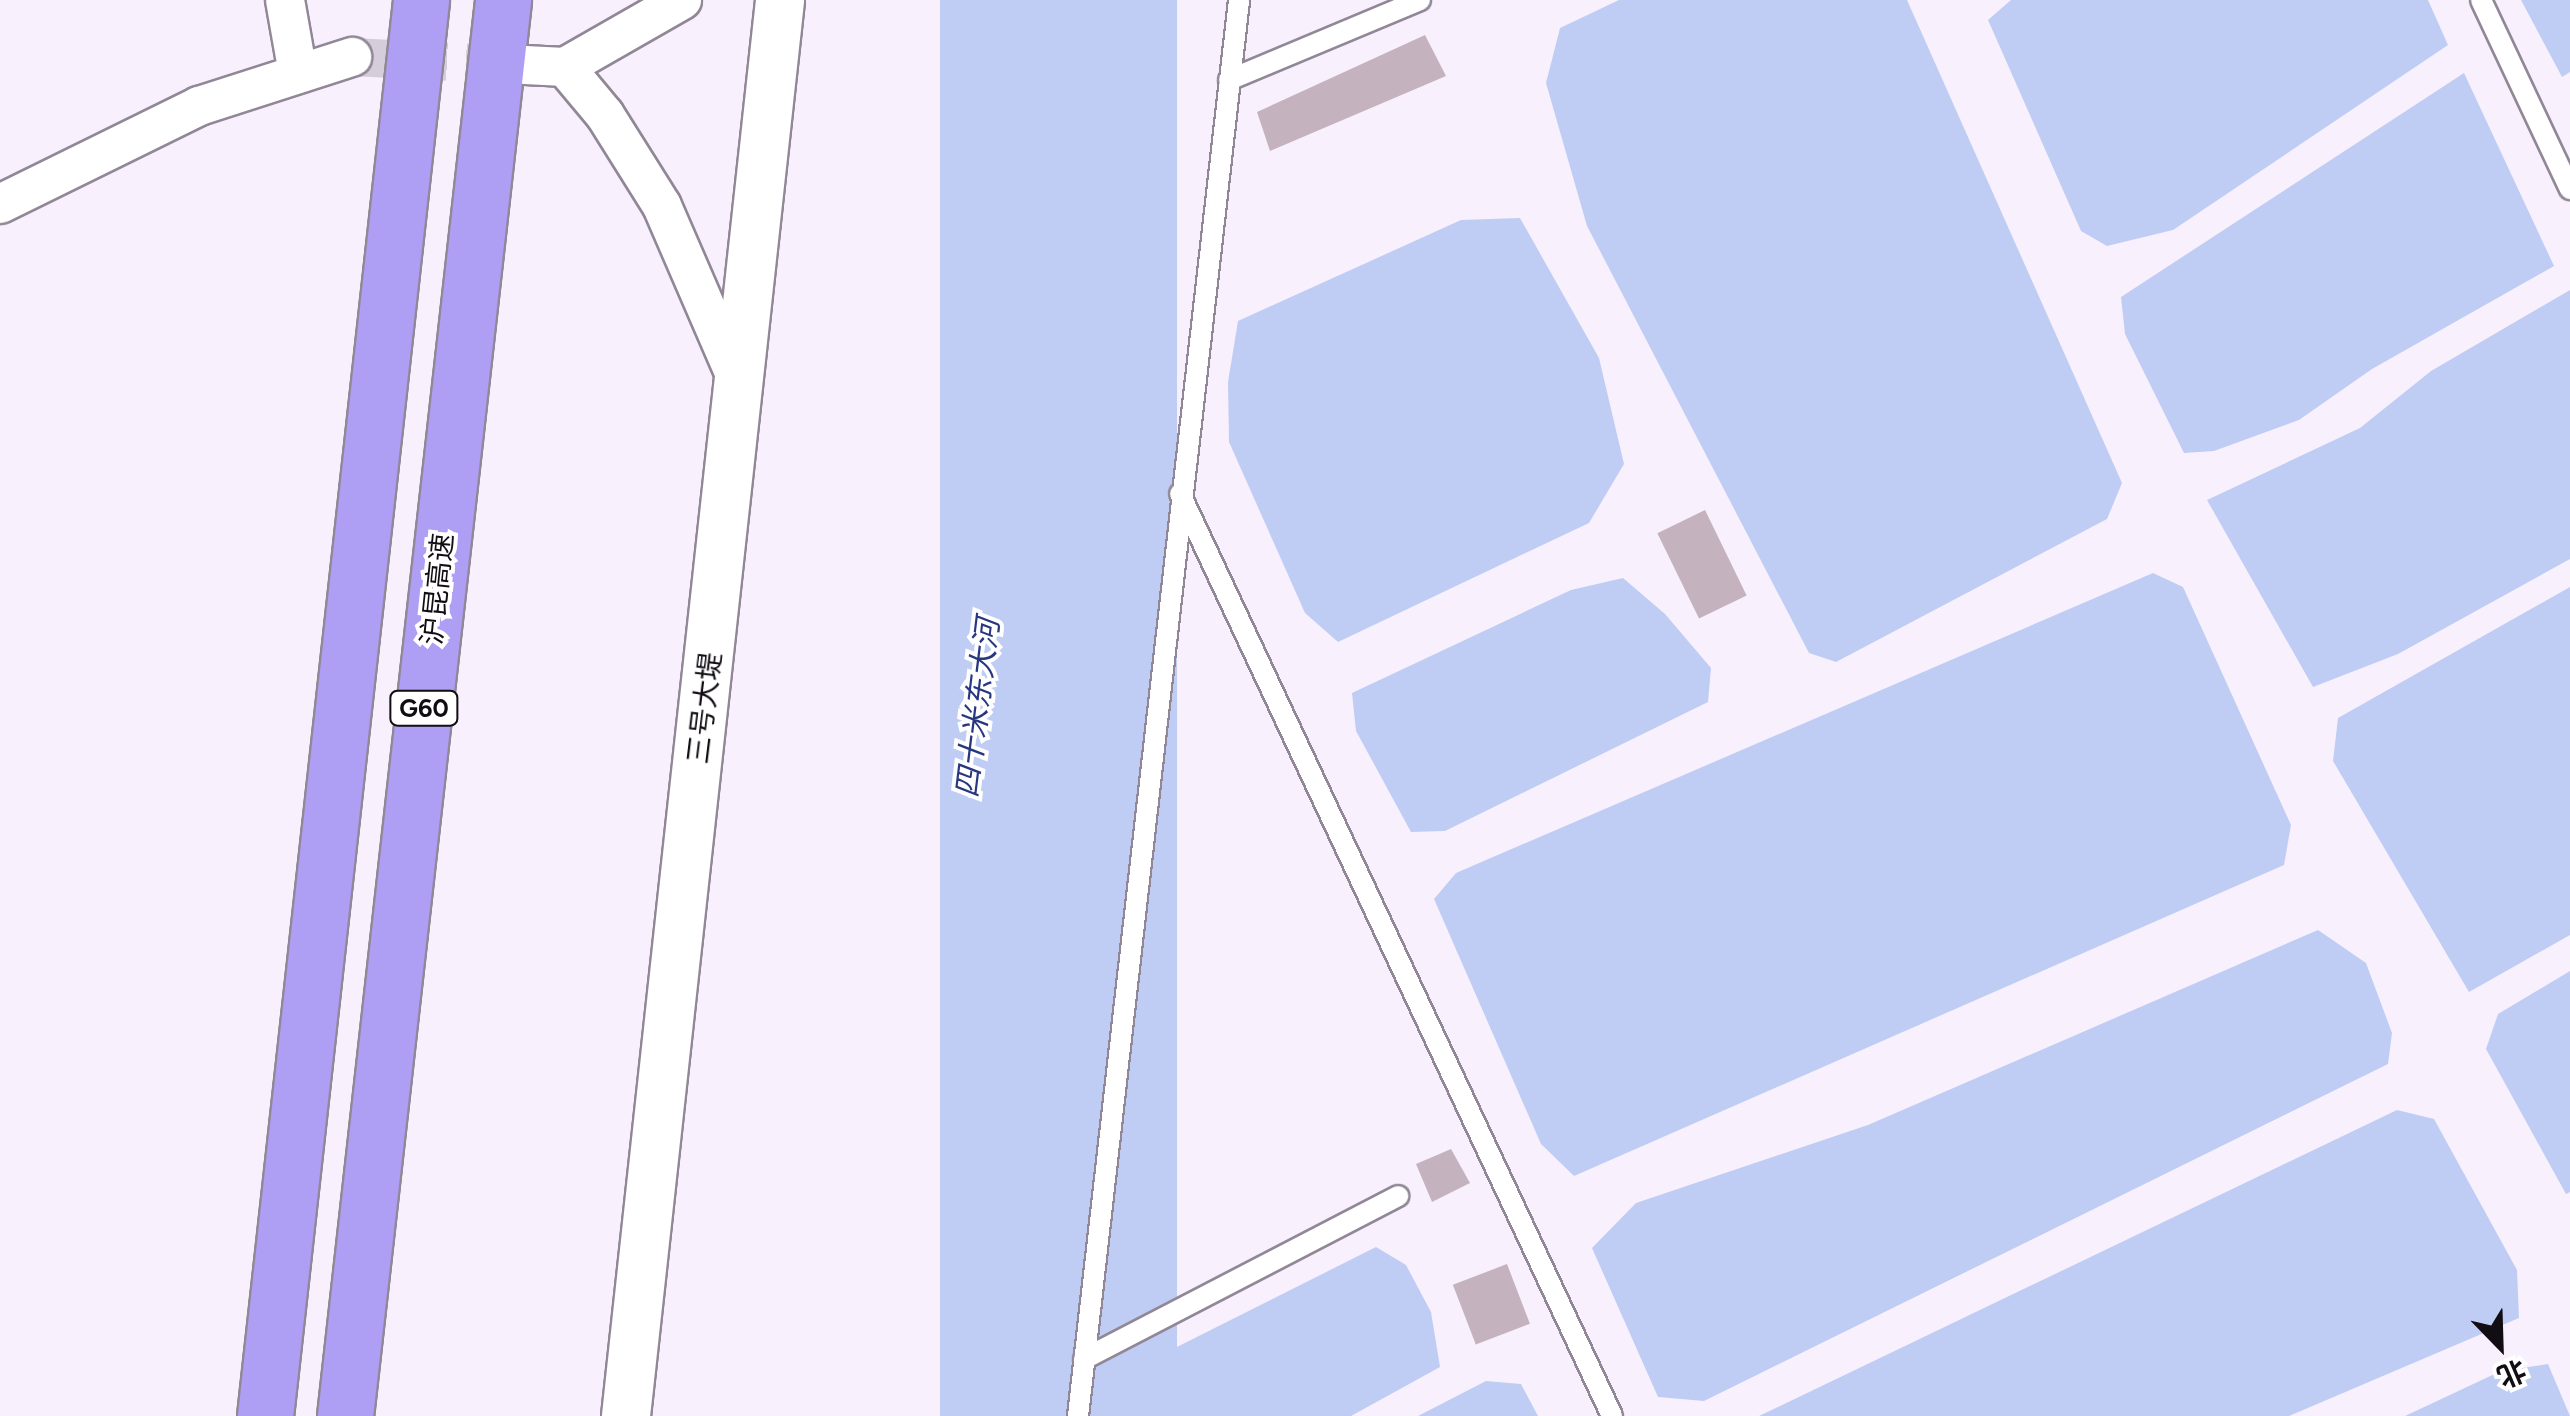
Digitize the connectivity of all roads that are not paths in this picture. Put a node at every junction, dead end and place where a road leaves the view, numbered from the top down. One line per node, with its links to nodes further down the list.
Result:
1 (285, 0): 12 (street)
2 (421, 0): 20 (highway)
3 (503, 0): 21 (highway, 沪昆高速 / G60)
4 (682, 0): 11 (street)
5 (780, 0): 16 (street, 三号大堤)
6 (1239, 0): 13 (lane)
7 (1420, 0): 13 (lane)
8 (2481, 0): 14 (lane)
9 (352, 57): 12 (street)
10 (525, 66): 11 (street)
11 (565, 68): 16 (street)
12 (298, 74): 15 (street)
13 (1229, 80): 17 (lane)
14 (2570, 189)
15 (0, 204)
16 (741, 388): 22 (street, 三号大堤)
17 (1180, 494): 19 (lane); 24 (lane)
18 (1398, 1196): 19 (lane)
19 (1084, 1358): 23 (lane)
20 (265, 1416)
21 (345, 1416)
22 (626, 1416)
23 (1078, 1416)
24 (1612, 1416)

